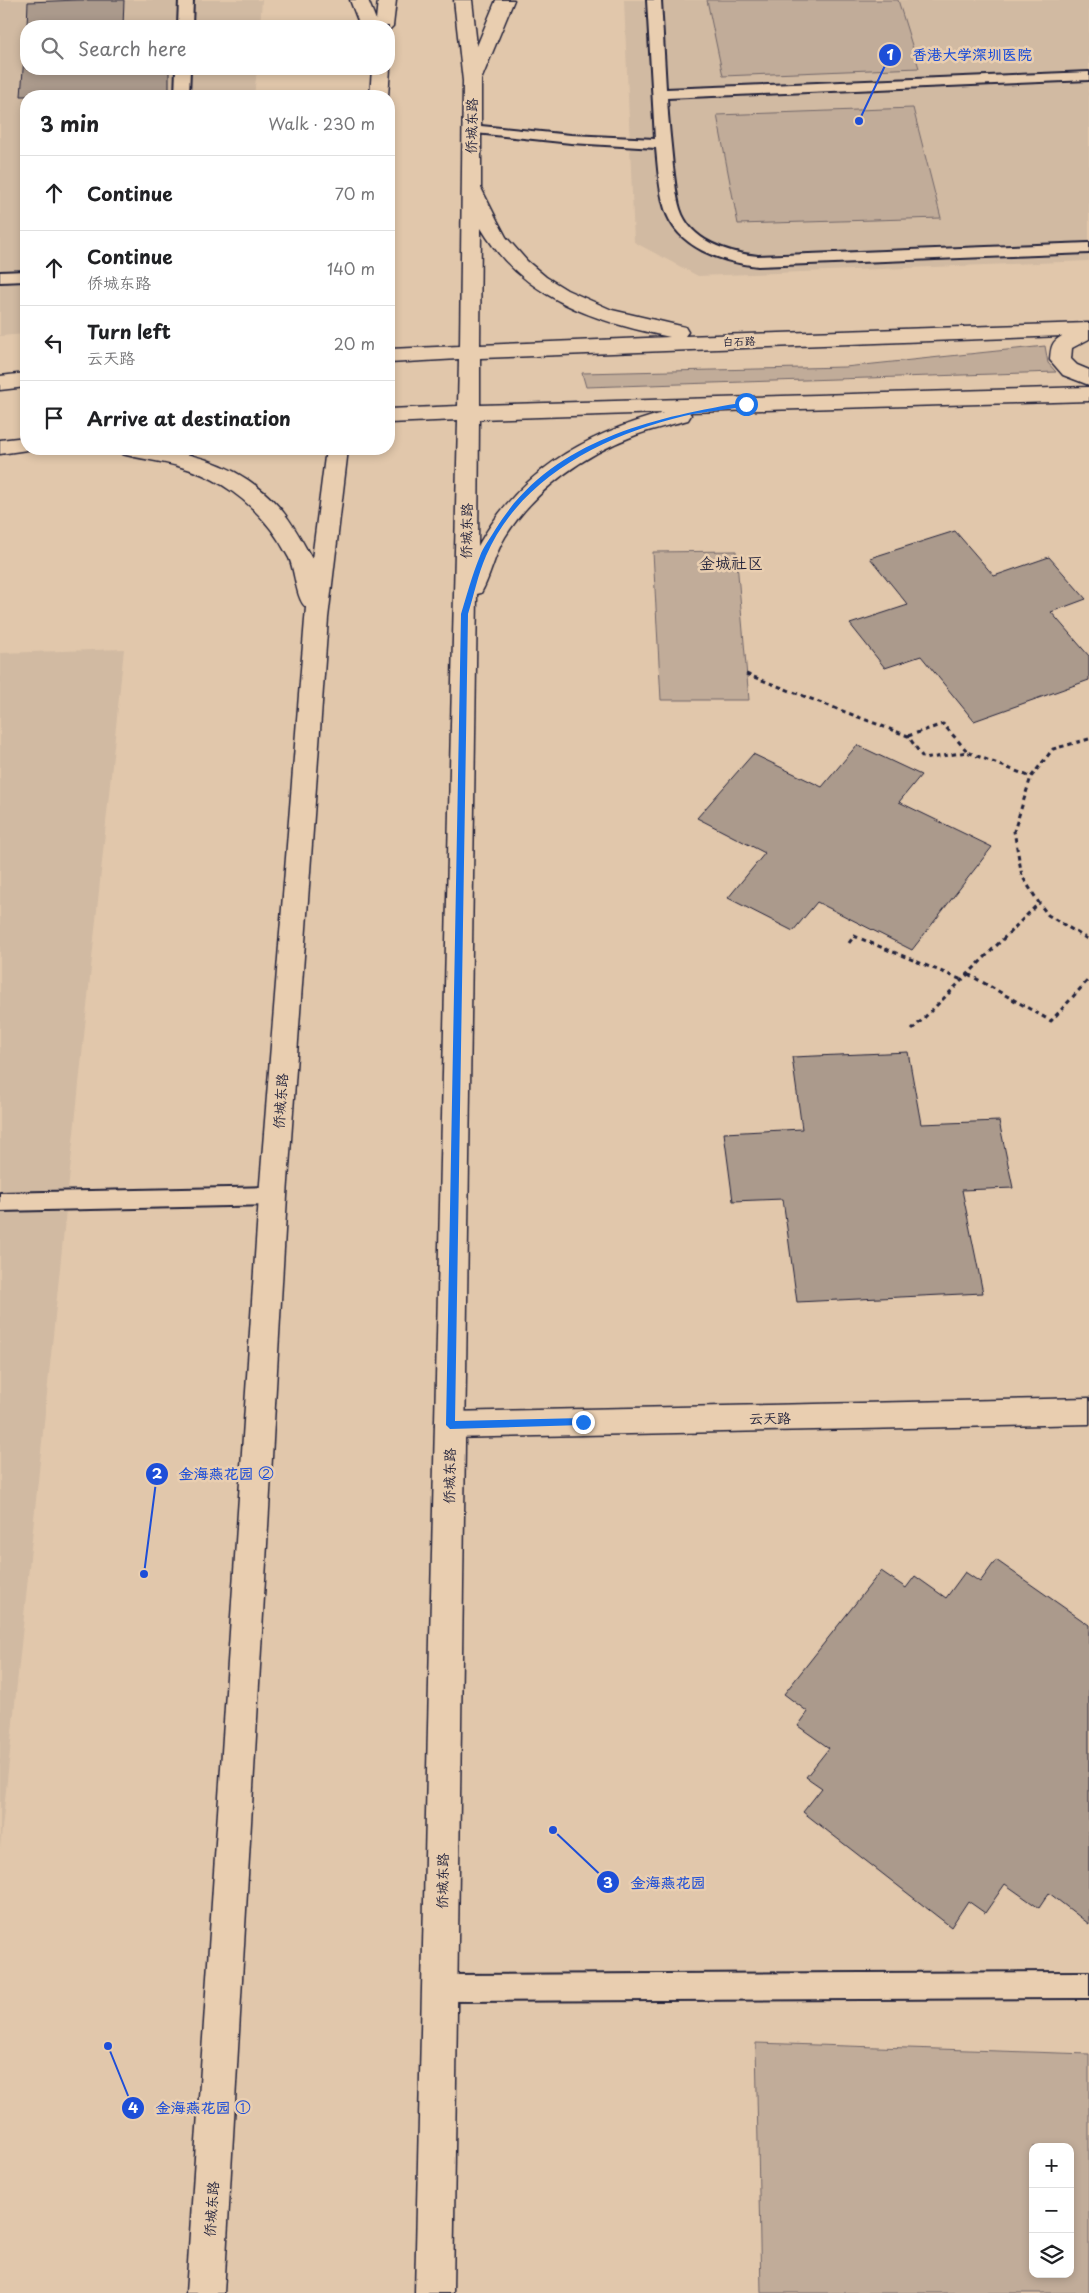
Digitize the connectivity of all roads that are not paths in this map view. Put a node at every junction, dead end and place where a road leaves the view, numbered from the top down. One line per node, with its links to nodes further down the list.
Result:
1 (186, 0): 7 (lane)
2 (360, 0): 8 (main road)
3 (386, 0): 9 (main road)
4 (463, 0): 13 (main road, 侨城东路)
5 (505, 0): 13 (main road)
6 (654, 0): 16 (lane)
7 (185, 20)
8 (367, 20)
9 (384, 20)
10 (183, 75): 14 (lane)
11 (381, 75): 15 (main road)
12 (1089, 76): 16 (lane)
13 (472, 81): 17 (main road, 侨城东路)
14 (182, 90)
15 (379, 90)
16 (659, 94): 18 (lane)
17 (471, 129): 18 (lane); 19 (main road, 侨城东路)
18 (663, 144): 20 (lane)
19 (470, 184): 24 (main road); 25 (main road, 侨城东路)
20 (1089, 248)
21 (20, 276): 22 (lane)
22 (0, 277)
23 (1089, 330): 24 (main road, 白石路); 27 (main road)
24 (754, 340): 25 (main road, 白石路)
25 (470, 352): 26 (main road, 白石路); 32 (main road, 侨城东路)
26 (395, 356)
27 (1089, 378)
28 (20, 380): 29 (main road)
29 (0, 382)
30 (1089, 394): 31 (main road)
31 (746, 404): 32 (main road); 38 (main road)
32 (468, 412): 33 (main road); 38 (main road, 侨城东路)
33 (395, 416)
34 (20, 444): 35 (main road)
35 (0, 446)
36 (167, 455): 39 (main road)
37 (336, 455): 39 (main road, 侨城东路)
38 (464, 614): 43 (main road, 侨城东路)
39 (316, 618): 40 (main road, 侨城东路)
40 (273, 1196): 41 (lane); 46 (main road, 侨城东路)
41 (0, 1202)
42 (1089, 1411): 43 (main road, 云天路)
43 (450, 1425): 45 (main road, 侨城东路)
44 (1089, 1984): 45 (lane)
45 (440, 1988): 47 (main road, 侨城东路)
46 (205, 2293)
47 (434, 2293)

